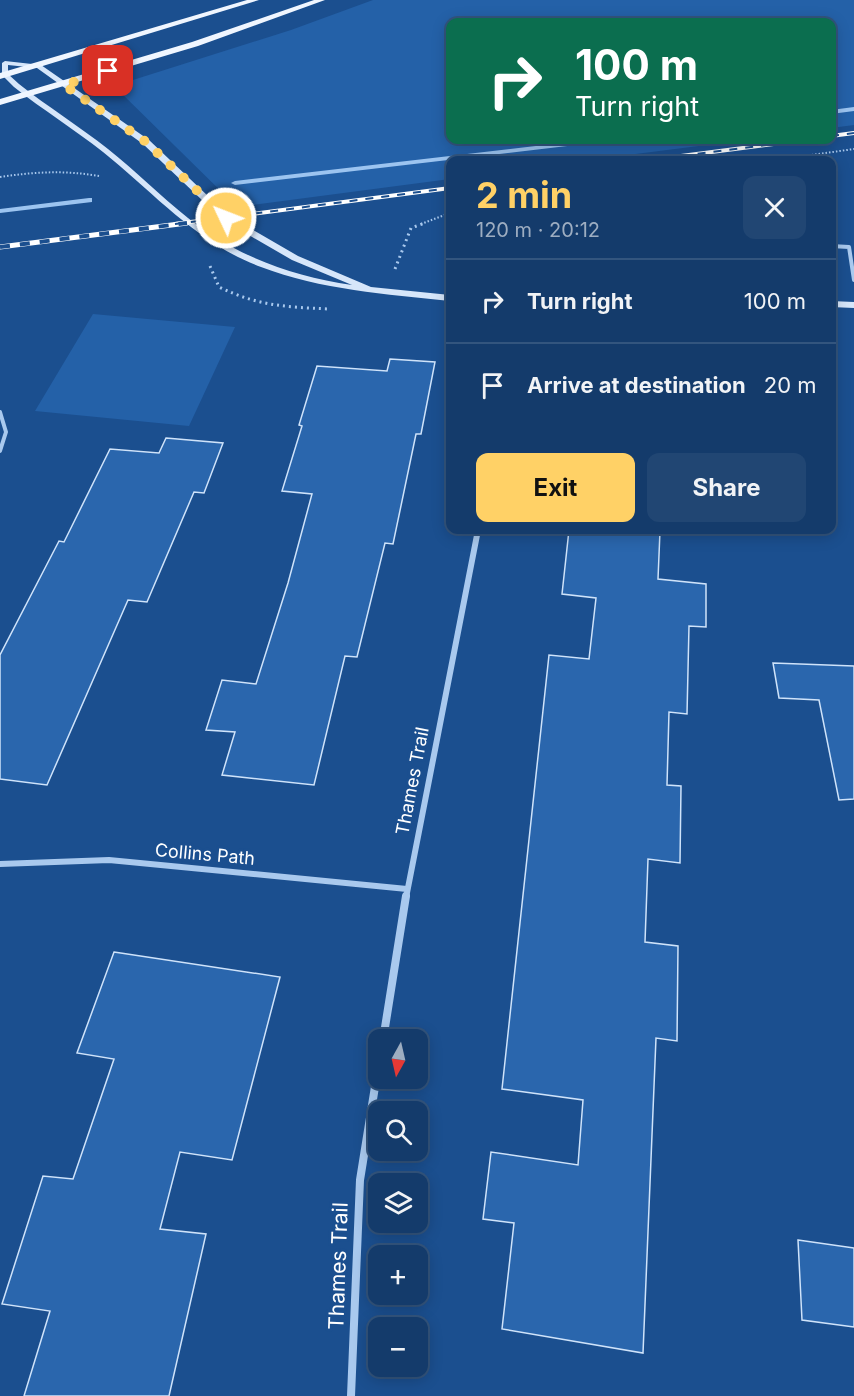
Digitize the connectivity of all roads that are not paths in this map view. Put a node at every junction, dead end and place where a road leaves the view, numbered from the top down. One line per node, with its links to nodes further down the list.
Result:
1 (255, 0): 4 (main road)
2 (321, 0): 6 (main road)
3 (3, 62): 4 (main road); 5 (main road)
4 (39, 66): 5 (main road); 6 (main road)
5 (2, 75): 7 (main road)
6 (64, 85): 7 (main road); 11 (main road)
7 (28, 95): 8 (main road); 11 (main road)
8 (0, 102)
9 (836, 246): 10 (lane)
10 (854, 279)
11 (367, 288): 12 (main road)
12 (446, 298)
13 (836, 304): 14 (main road)
14 (854, 305)
15 (0, 412): 16 (lane)
16 (0, 451)
17 (477, 534): 19 (street, Thames Trail)
18 (0, 864): 19 (street, Collins Path)
19 (407, 889): 20 (street, Thames Trail)
20 (385, 1029)
21 (375, 1089): 22 (street, Thames Trail)
22 (351, 1396)

